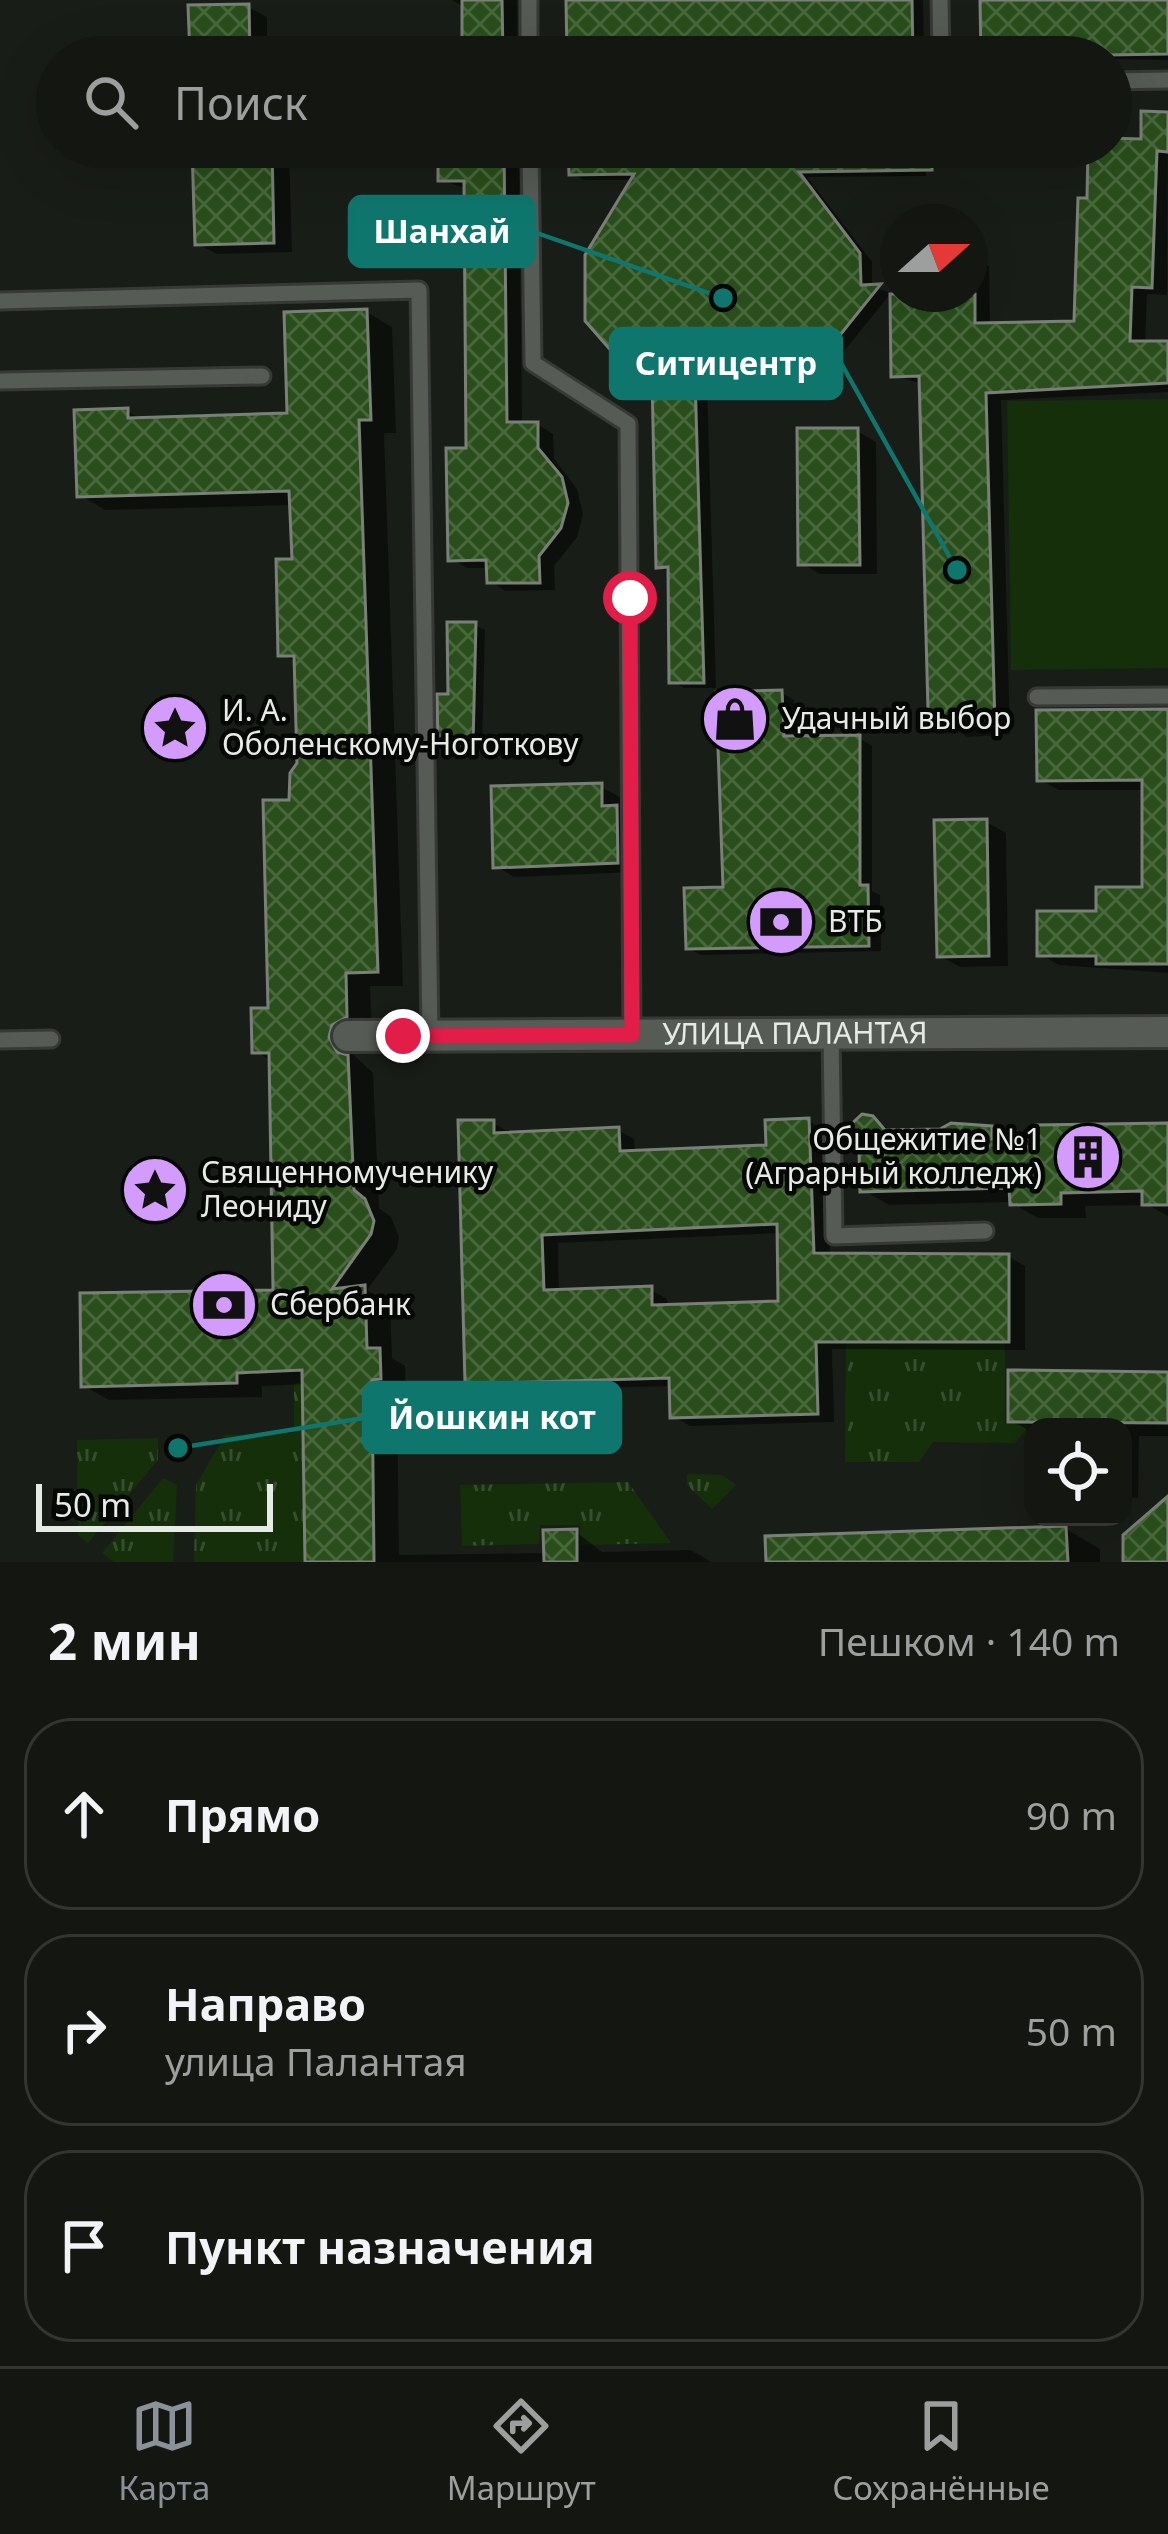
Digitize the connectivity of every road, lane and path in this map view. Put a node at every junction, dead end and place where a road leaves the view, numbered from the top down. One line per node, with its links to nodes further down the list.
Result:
1 (529, 0): 3 (lane)
2 (940, 0): 4 (lane)
3 (529, 36)
4 (941, 36)
5 (1168, 80): 6 (lane)
6 (1132, 81)
7 (530, 168): 15 (lane)
8 (0, 302): 17 (lane)
9 (262, 376): 10 (lane)
10 (0, 381)
11 (1168, 696): 12 (lane)
12 (1037, 698)
13 (1168, 1032): 14 (street, УЛИЦА ПАЛАНТАЯ)
14 (831, 1034): 15 (street, УЛИЦА ПАЛАНТАЯ); 20 (lane)
15 (632, 1035): 17 (street, УЛИЦА ПАЛАНТАЯ)
16 (347, 1036): 17 (street, УЛИЦА ПАЛАНТАЯ)
17 (430, 1036)
18 (51, 1039): 19 (lane)
19 (0, 1040)
20 (985, 1231)

